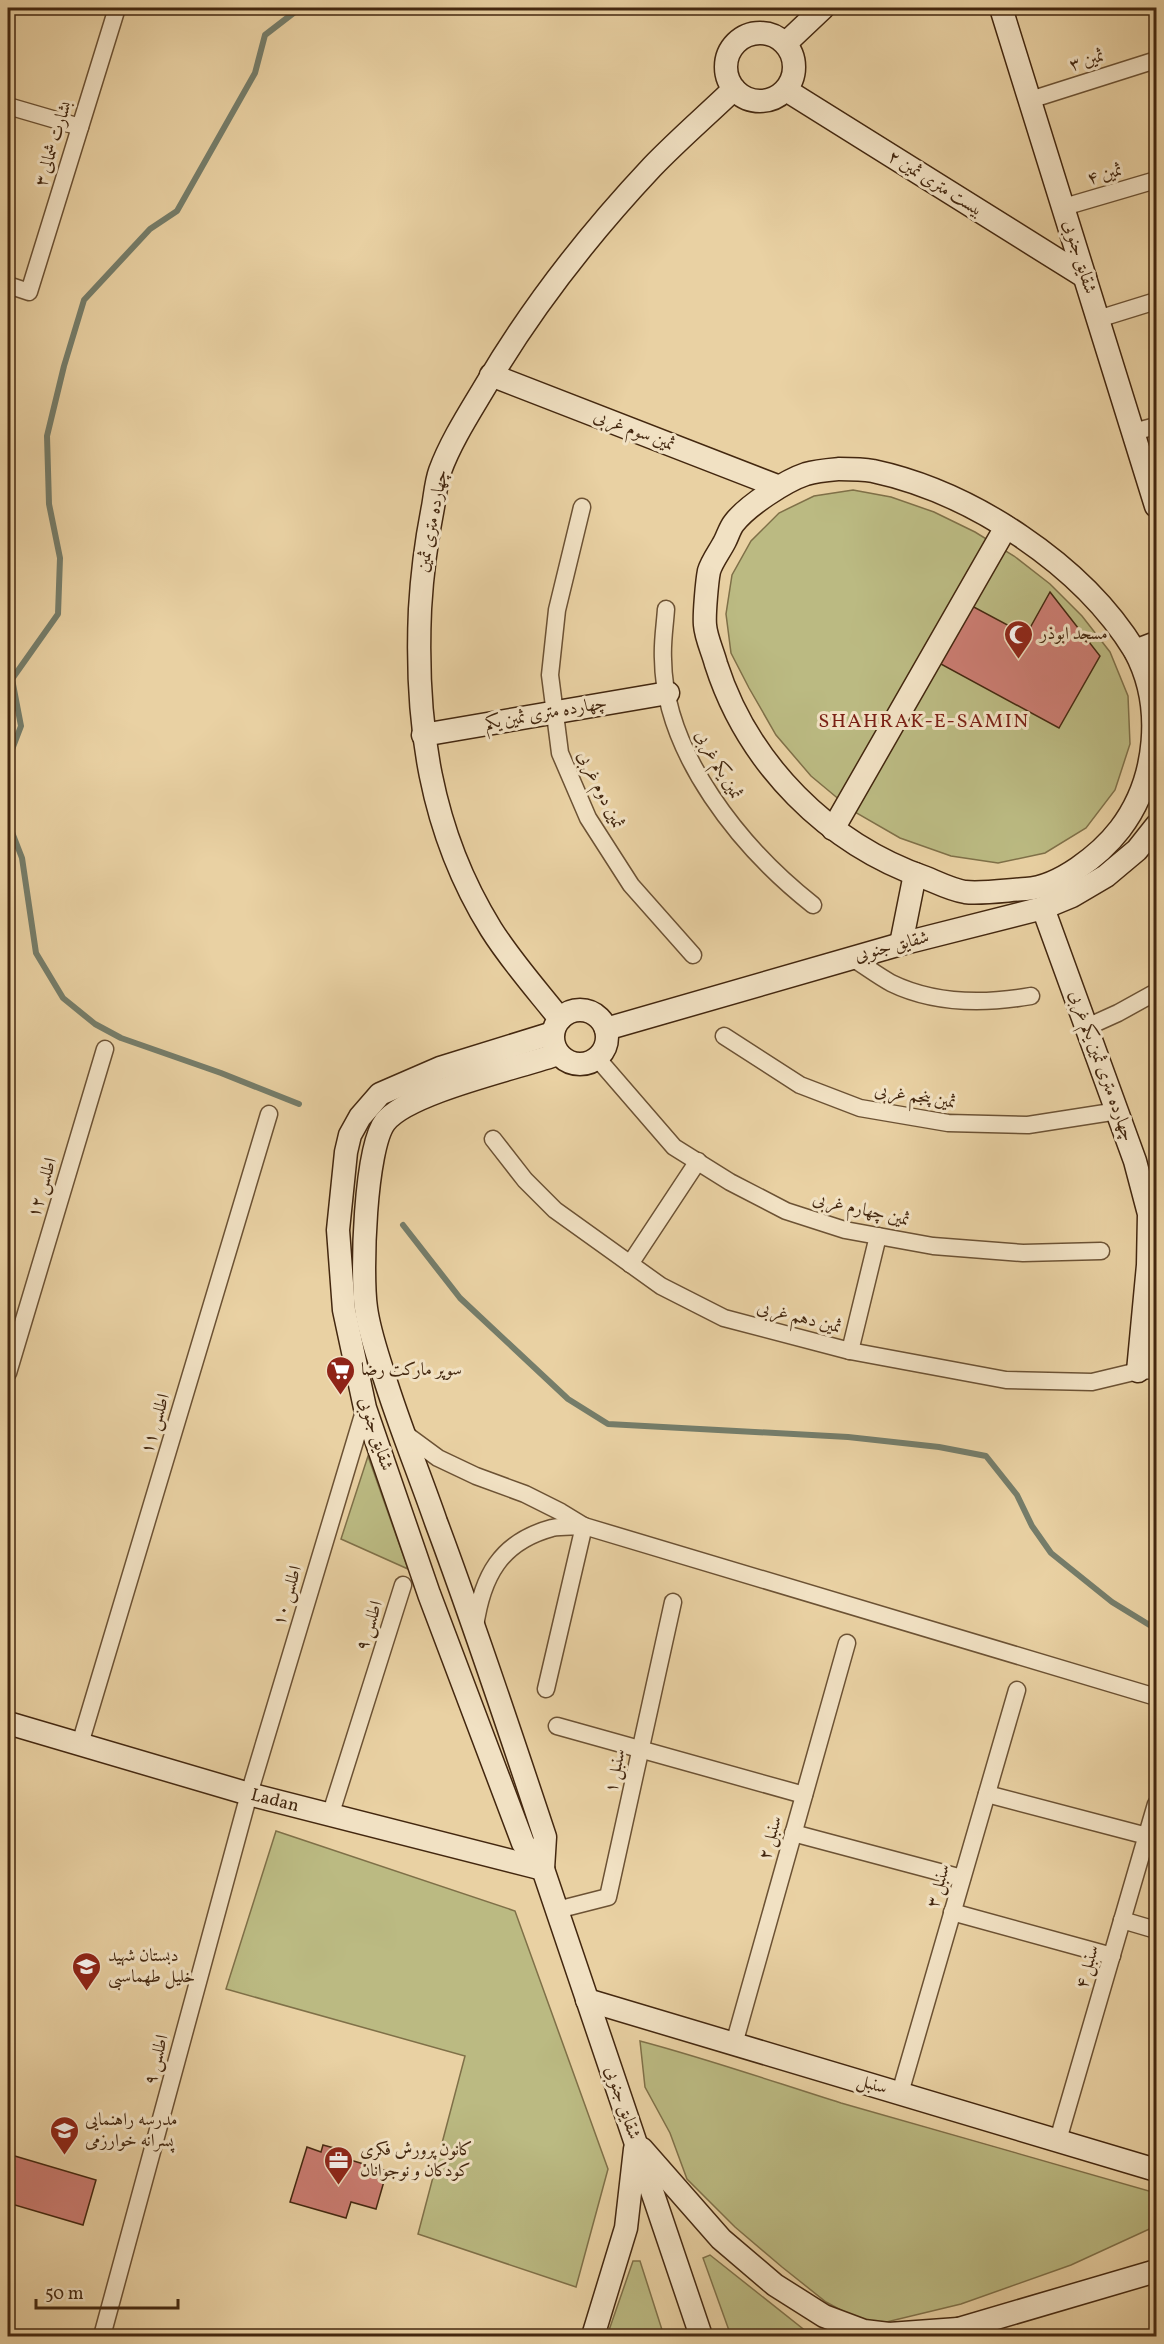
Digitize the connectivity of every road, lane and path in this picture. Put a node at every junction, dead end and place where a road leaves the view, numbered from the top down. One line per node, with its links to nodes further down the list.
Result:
1 (117, 8): 10 (street, بشارت شمالی ۳)
2 (823, 8): 4 (street)
3 (1001, 8): 8 (street, شقایق جنوبی)
4 (786, 43): 6 (street); 7 (street)
5 (1156, 60): 8 (street, ثمین ۳)
6 (734, 89): 7 (street); 17 (street, چهارده متری ثمین)
7 (786, 90): 13 (street, بیست متری ثمین ۲)
8 (1030, 100): 12 (street, شقایق جنوبی)
9 (8, 106): 10 (street)
10 (80, 128): 14 (street, بشارت شمالی ۳)
11 (1156, 180): 12 (street, ثمین ۴)
12 (1064, 207): 13 (street, شقایق جنوبی)
13 (1085, 277): 16 (street, شقایق جنوبی)
14 (8, 285)
15 (1156, 301): 16 (street)
16 (1098, 319): 19 (street, شقایق جنوبی)
17 (491, 375): 20 (street, ثمین سوم غربی); 29 (street, چهارده متری ثمین)
18 (1156, 426): 19 (street)
19 (1134, 432): 21 (street, شقایق جنوبی)
20 (777, 486): 23 (street); 31 (street)
21 (1156, 506)
22 (582, 507): 28 (street, ثمین دوم غربی)
23 (1006, 527): 26 (street); 31 (street)
24 (666, 609): 27 (street, ثمین یکم غربی)
25 (1156, 643): 26 (street)
26 (1135, 651): 32 (street)
27 (668, 693): 28 (street, چهارده متری ثمین یکم); 33 (street, ثمین یکم غربی)
28 (555, 712): 29 (street, چهارده متری ثمین یکم); 36 (street, ثمین دوم غربی)
29 (423, 735): 42 (street, چهارده متری ثمین)
30 (1156, 826): 34 (street, شقایق جنوبی)
31 (833, 829): 32 (street)
32 (915, 874): 35 (street)
33 (813, 905)
34 (1043, 908): 35 (street, شقایق جنوبی); 40 (street, چهارده متری ثمین یکم غربی)
35 (901, 944): 37 (street, شقایق جنوبی)
36 (693, 955)
37 (852, 958): 39 (street); 41 (street, شقایق جنوبی)
38 (1156, 992): 40 (street)
39 (1031, 996)
40 (1087, 1026): 46 (street, چهارده متری ثمین یکم غربی)
41 (606, 1029): 42 (street); 45 (street)
42 (557, 1035): 45 (street); 56 (street, شقایق جنوبی); 57 (street, شقایق جنوبی)
43 (724, 1036): 46 (street, ثمین پنجم غربی)
44 (105, 1048): 55 (street, اطلس ۱۲)
45 (597, 1058): 49 (street, ثمین چهارم غربی)
46 (1118, 1111): 54 (street, چهارده متری ثمین یکم غربی)
47 (269, 1114): 68 (street, اطلس ۱۱)
48 (493, 1139): 52 (street, ثمین دهم غربی)
49 (698, 1161): 50 (street, ثمین چهارم غربی); 52 (street)
50 (878, 1236): 51 (street, ثمین چهارم غربی); 53 (street)
51 (1101, 1251)
52 (630, 1264): 53 (street, ثمین دهم غربی)
53 (850, 1351): 54 (street, ثمین دهم غربی)
54 (1147, 1370)
55 (8, 1373)
56 (365, 1408): 70 (street, اطلس ۱۰); 77 (street, شقایق جنوبی)
57 (404, 1432): 58 (street); 61 (street, شقایق جنوبی)
58 (584, 1526): 61 (street); 63 (street); 65 (street)
59 (403, 1585): 74 (street, اطلس ۹)
60 (673, 1602): 69 (street, سنبل ۱)
61 (475, 1630): 77 (street, شقایق جنوبی)
62 (847, 1643): 72 (street, سنبل ۲)
63 (546, 1689)
64 (1017, 1689): 71 (street, سنبل ۳)
65 (1156, 1697)
66 (8, 1724): 68 (street, Ladan)
67 (558, 1726): 69 (street)
68 (80, 1744): 70 (street, Ladan)
69 (641, 1748): 72 (street); 79 (street, سنبل ۱)
70 (249, 1794): 74 (street, Ladan); 92 (street, اطلس ۹)
71 (987, 1794): 76 (street); 78 (street, سنبل ۳)
72 (804, 1795): 75 (street, سنبل ۲)
73 (1156, 1804): 76 (street, سنبل ۴)
74 (330, 1816): 77 (street, Ladan)
75 (793, 1833): 78 (street); 85 (street, سنبل ۲)
76 (1147, 1836): 81 (street, سنبل ۴)
77 (543, 1869): 79 (street, شقایق جنوبی)
78 (962, 1878): 80 (street, سنبل ۳)
79 (556, 1910): 84 (street, شقایق جنوبی)
80 (952, 1912): 83 (street); 86 (street, سنبل ۳)
81 (1122, 1920): 82 (street); 83 (street, سنبل ۴)
82 (1156, 1930)
83 (1112, 1956): 87 (street, سنبل ۴)
84 (587, 2000): 85 (street, سنبل); 88 (street, شقایق جنوبی)
85 (734, 2044): 86 (street, سنبل)
86 (900, 2093): 87 (street, سنبل)
87 (1058, 2140): 89 (street, سنبل)
88 (635, 2142): 91 (street); 93 (street); 94 (street, شقایق جنوبی)
89 (1156, 2170)
90 (1156, 2271): 91 (street)
91 (958, 2329): 95 (street)
92 (102, 2337)
93 (593, 2337)
94 (702, 2337)
95 (933, 2337)

